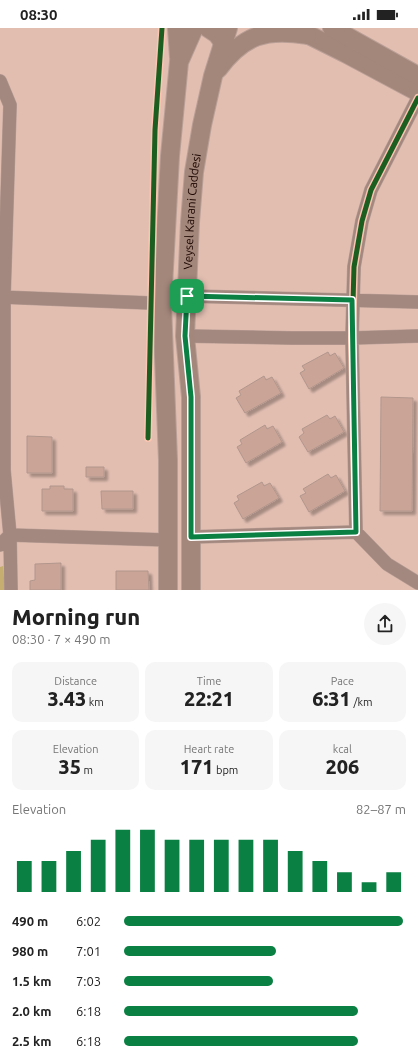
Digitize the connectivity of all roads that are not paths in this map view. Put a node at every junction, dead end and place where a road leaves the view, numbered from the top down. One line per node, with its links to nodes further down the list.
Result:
1 (177, 28): 7 (main road)
2 (194, 28): 7 (main road, Veysel Karani Caddesi)
3 (208, 28): 6 (main road)
4 (332, 28): 9 (main road)
5 (302, 32): 8 (main road); 11 (main road)
6 (226, 35): 8 (main road, Veysel Karani Caddesi)
7 (179, 62): 17 (main road, Veysel Karani Caddesi)
8 (213, 76): 13 (main road, Veysel Karani Caddesi)
9 (418, 76)
10 (0, 81): 14 (street)
11 (418, 92)
12 (418, 98): 15 (street)
13 (187, 296): 15 (street); 19 (main road, Veysel Karani Caddesi)
14 (2, 297): 17 (street); 18 (street)
15 (352, 300): 16 (street); 21 (street)
16 (418, 302)
17 (162, 305): 26 (main road, Veysel Karani Caddesi)
18 (2, 334): 22 (street)
19 (185, 336): 21 (street); 25 (main road, Veysel Karani Caddesi)
20 (418, 336): 21 (street)
21 (352, 338): 23 (street)
22 (2, 481): 24 (street)
23 (356, 532): 25 (street); 28 (street)
24 (10, 535): 26 (street); 27 (street); 29 (street)
25 (191, 537): 31 (main road, Veysel Karani Caddesi)
26 (168, 540): 30 (main road, Veysel Karani Caddesi)
27 (0, 545)
28 (418, 583)
29 (11, 590)
30 (168, 590)
31 (191, 590)

